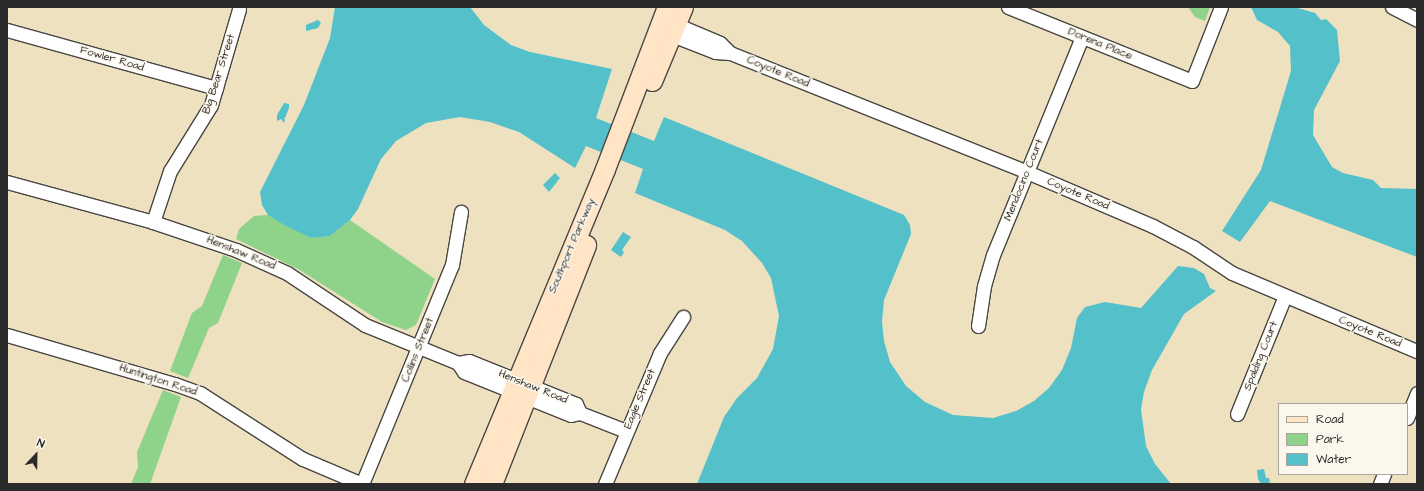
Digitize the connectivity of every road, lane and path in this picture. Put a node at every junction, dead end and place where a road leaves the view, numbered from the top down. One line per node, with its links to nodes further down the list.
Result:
1 (683, 7): 7 (street, Southport Parkway)
2 (1008, 7): 9 (street, Dorena Place)
3 (1221, 7): 9 (street, Dorena Place)
4 (1392, 7): 6 (street)
5 (239, 10): 10 (street, Big Bear Street)
6 (1417, 20)
7 (667, 23): 11 (street, Coyote Road); 21 (street, Southport Parkway)
8 (7, 30): 10 (street, Fowler Road)
9 (1082, 36): 11 (street, Mendocino Court)
10 (216, 88): 14 (street, Big Bear Street)
11 (1027, 172): 15 (street, Coyote Road); 17 (street, Mendocino Court)
12 (7, 182): 14 (street, Henshaw Road)
13 (461, 212): 19 (street, Collins Street)
14 (153, 222): 19 (street, Henshaw Road)
15 (1284, 298): 20 (street, Coyote Road); 23 (street, Spalding Court)
16 (683, 317): 25 (street, Eagle Street)
17 (978, 326)
18 (7, 335): 26 (street, Huntington Road)
19 (419, 347): 21 (street, Henshaw Road); 26 (street, Collins Street)
20 (1417, 351)
21 (521, 389): 25 (street, Henshaw Road); 27 (street, Southport Parkway); 28 (street, Southport Parkway)
22 (1417, 393): 24 (street)
23 (1237, 414)
24 (1408, 416)
25 (626, 431): 29 (street, Eagle Street)
26 (362, 484)
27 (474, 484)
28 (492, 484)
29 (605, 484)

